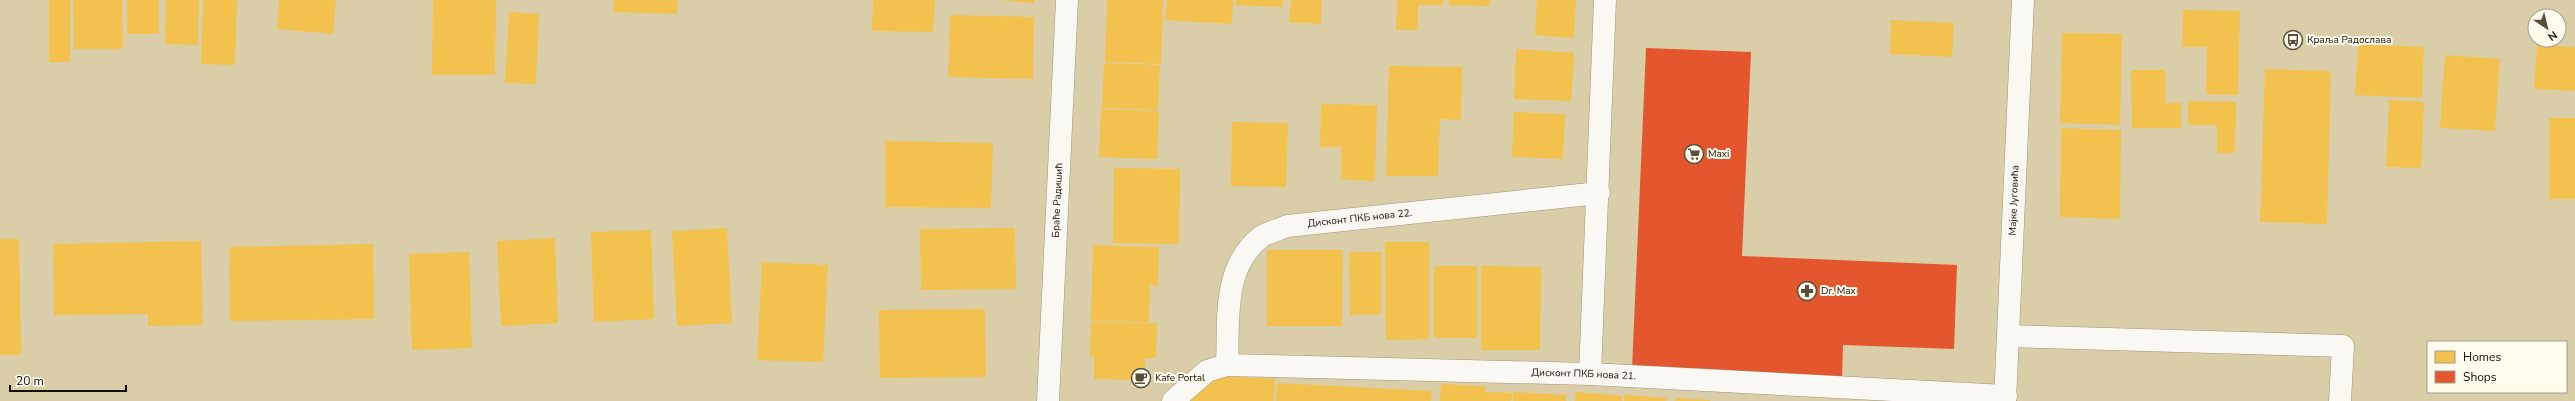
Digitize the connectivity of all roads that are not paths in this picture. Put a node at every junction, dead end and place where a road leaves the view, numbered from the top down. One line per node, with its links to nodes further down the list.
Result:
1 (1067, 0): 9 (street, Браће Радишић)
2 (1605, 0): 4 (street)
3 (2023, 0): 5 (street, Мајке Југовића)
4 (1599, 193): 6 (street, Дисконт ПКБ нова 22.); 7 (street)
5 (2008, 336): 8 (street, Мајке Југовића); 11 (street)
6 (1226, 365): 7 (street, Дисконт ПКБ нова 21.); 10 (street, Дисконт ПКБ нова 21.)
7 (1590, 374): 8 (street, Дисконт ПКБ нова 21.)
8 (2005, 399)
9 (1048, 401)
10 (1173, 401)
11 (2340, 401)

